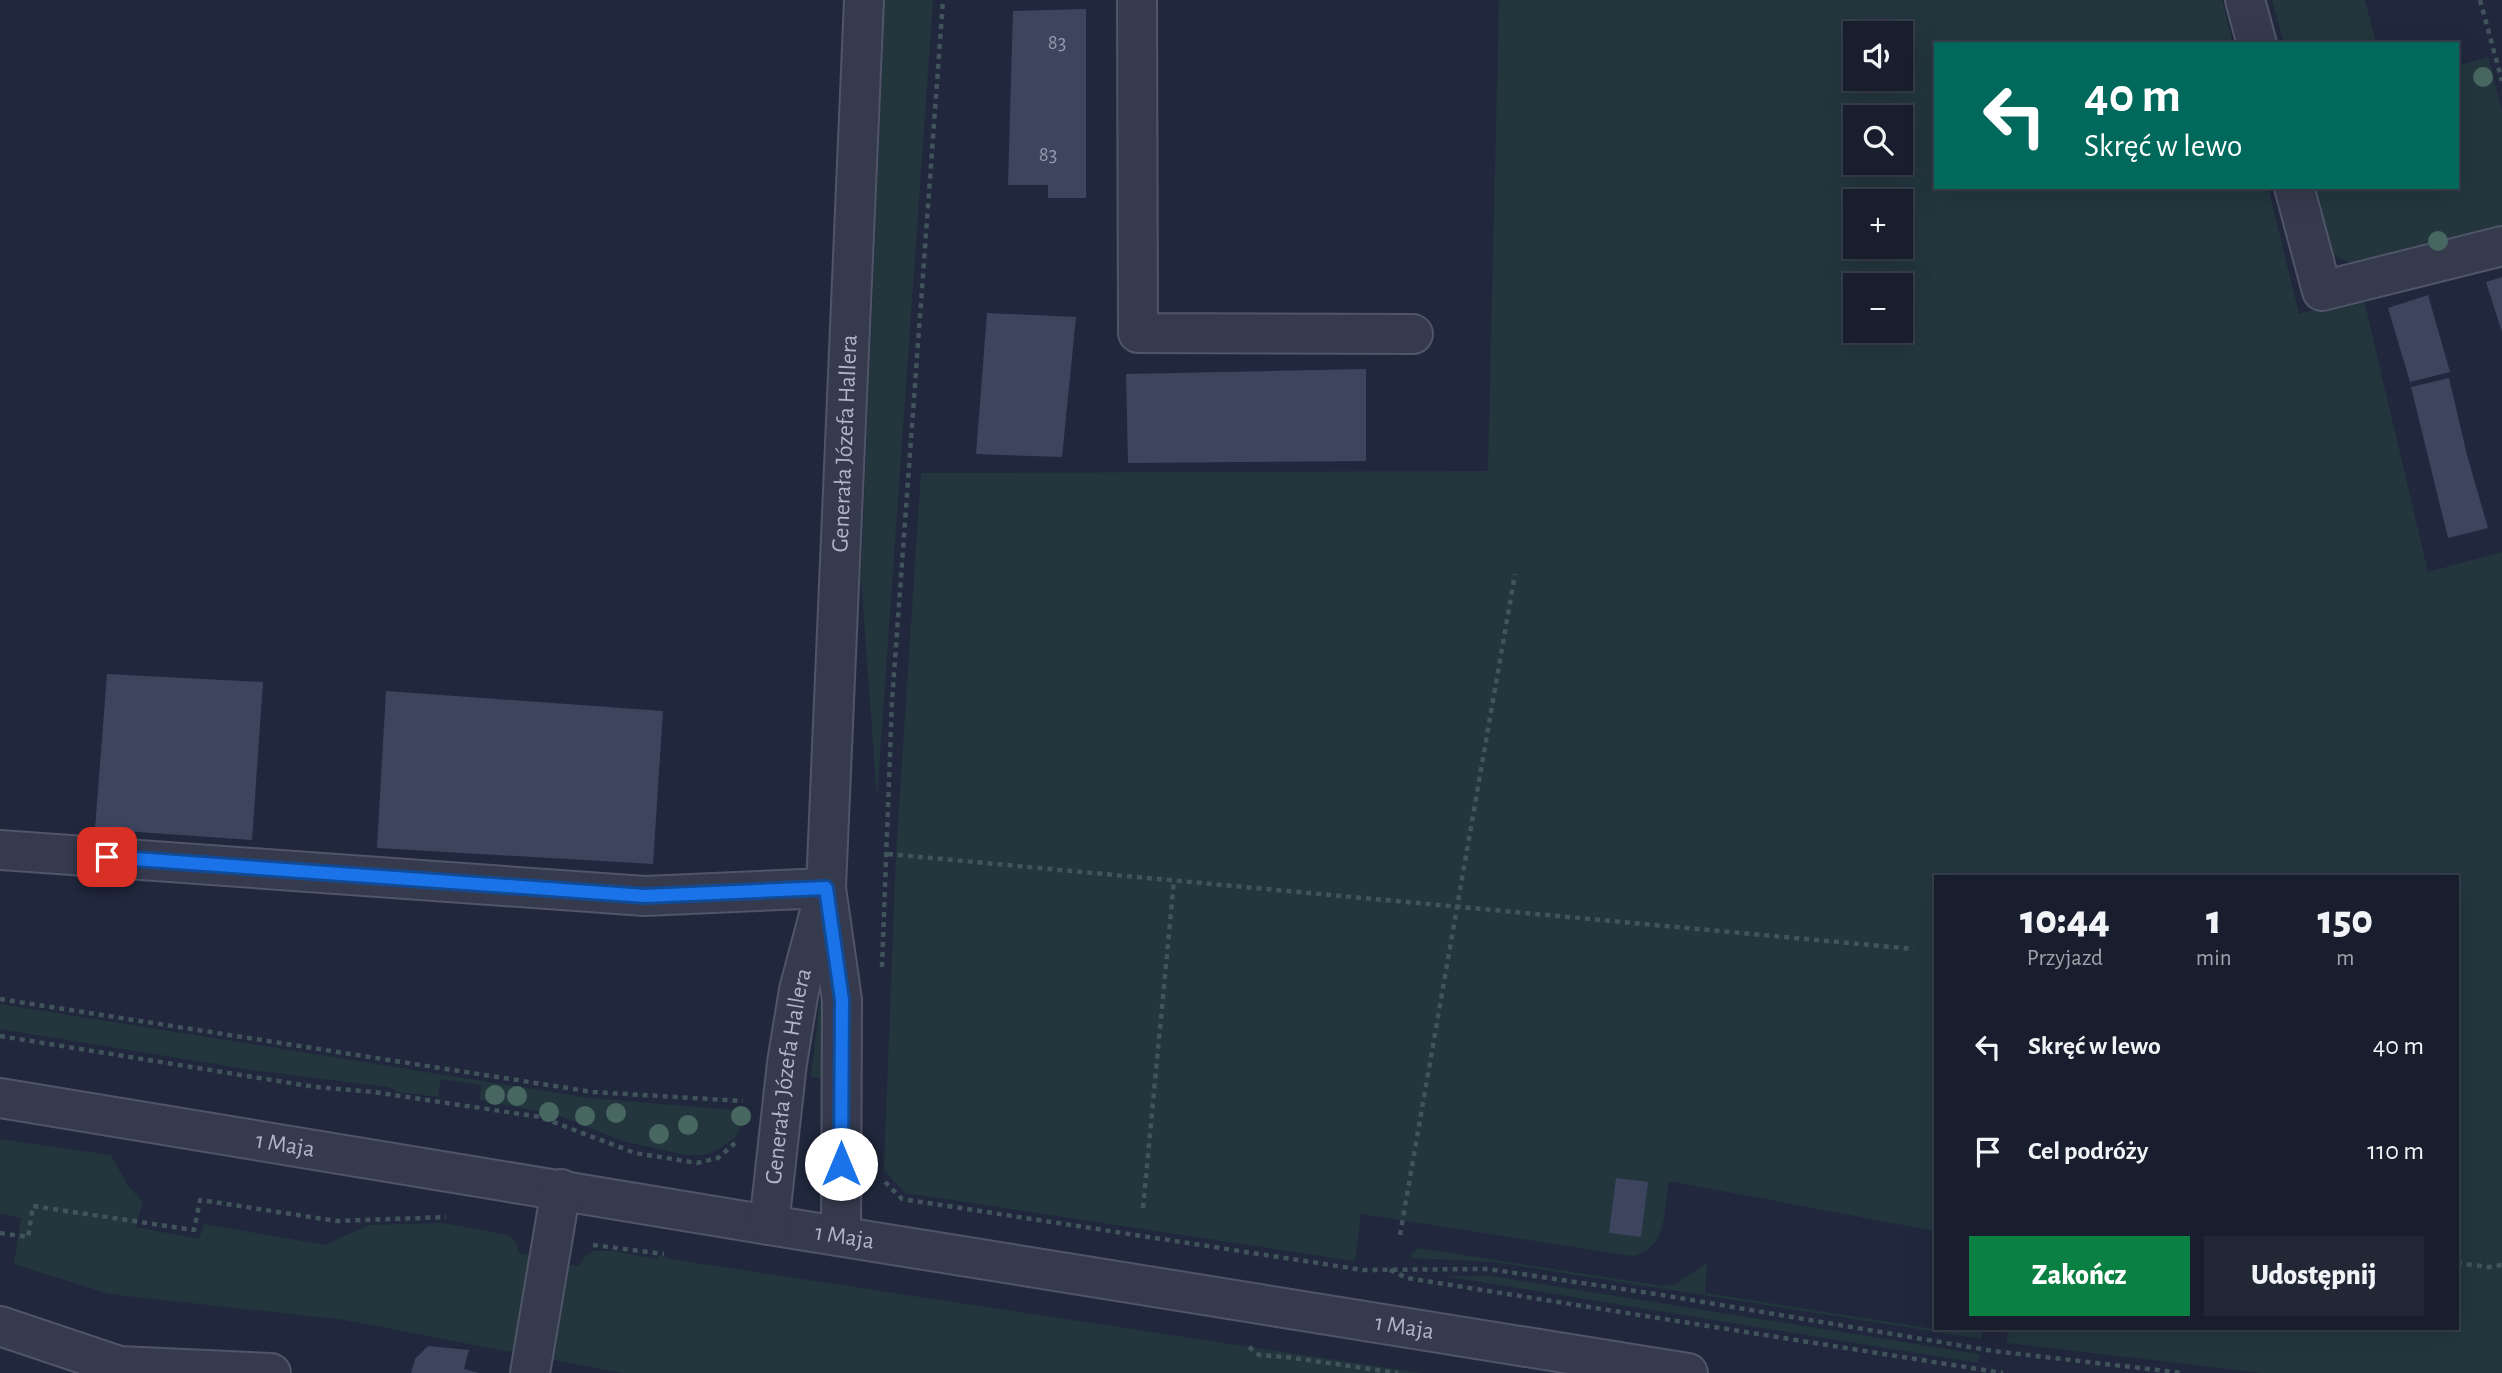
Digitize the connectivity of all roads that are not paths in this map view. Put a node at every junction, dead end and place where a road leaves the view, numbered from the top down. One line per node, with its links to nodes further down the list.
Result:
1 (863, 0): 9 (street, Generała Józefa Hallera)
2 (1137, 0): 7 (street)
3 (2245, 0): 4 (street)
4 (2256, 42)
5 (2295, 189): 6 (street)
6 (2502, 246)
7 (1413, 334)
8 (0, 850): 9 (street)
9 (826, 888): 12 (street, Generała Józefa Hallera); 13 (street, Generała Józefa Hallera)
10 (0, 1098): 11 (street, 1 Maja)
11 (561, 1189): 12 (street, 1 Maja); 17 (street)
12 (769, 1225): 13 (street, 1 Maja)
13 (841, 1235): 18 (street, 1 Maja)
14 (0, 1326): 15 (street)
15 (117, 1369): 16 (street)
16 (271, 1373)
17 (530, 1373)
18 (1688, 1373)

